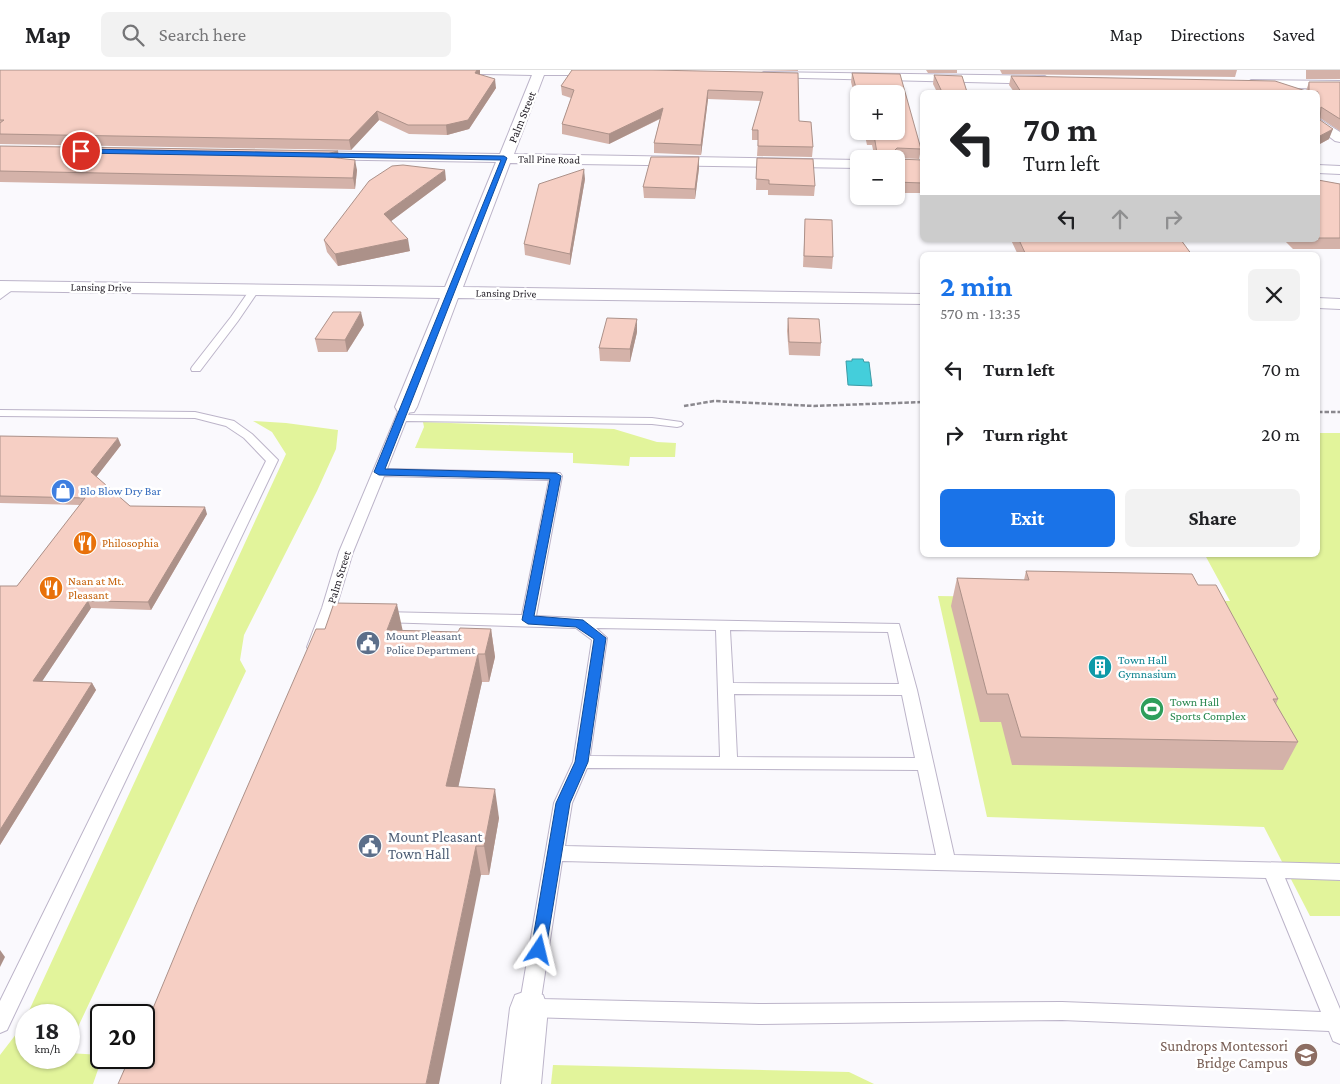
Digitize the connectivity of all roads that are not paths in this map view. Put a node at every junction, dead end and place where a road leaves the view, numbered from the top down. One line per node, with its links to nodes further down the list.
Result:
1 (428, 70): 3 (street)
2 (1248, 70): 8 (street)
3 (540, 71): 4 (street); 14 (street, Palm Street)
4 (616, 72)
5 (753, 75): 6 (street)
6 (1057, 80)
7 (1234, 83): 8 (street)
8 (1266, 84): 9 (street); 10 (street)
9 (1340, 85)
10 (1275, 90)
11 (1320, 123): 12 (street)
12 (1340, 138)
13 (286, 155): 14 (street, Tall Pine Road)
14 (504, 158): 15 (street, Tall Pine Road); 20 (street, Palm Street)
15 (850, 164)
16 (1320, 169): 17 (street)
17 (1340, 170)
18 (4, 289): 19 (street, Lansing Drive)
19 (254, 290): 20 (street, Lansing Drive); 24 (lane)
20 (452, 293): 21 (street, Lansing Drive); 26 (street, Palm Street)
21 (920, 298)
22 (1320, 303): 23 (street)
23 (1340, 304)
24 (196, 368)
25 (0, 412): 46 (lane)
26 (404, 412): 27 (lane); 28 (lane, Palm Street)
27 (677, 424)
28 (379, 472): 29 (lane, Palm Street); 32 (lane)
29 (326, 616): 30 (lane); 35 (lane, Palm Street)
30 (345, 617)
31 (365, 617): 32 (lane)
32 (528, 620): 33 (lane)
33 (578, 623): 34 (lane); 38 (lane)
34 (723, 625): 36 (lane); 37 (lane)
35 (308, 662)
36 (726, 688): 37 (lane); 39 (lane)
37 (909, 690): 40 (lane)
38 (581, 762): 39 (lane); 41 (lane)
39 (729, 763): 40 (lane)
40 (925, 764): 42 (lane)
41 (555, 853): 42 (lane); 45 (lane)
42 (947, 863): 43 (lane)
43 (1273, 872): 44 (lane); 47 (lane)
44 (1340, 872)
45 (529, 1008): 47 (lane); 48 (street)
46 (0, 1023)
47 (1337, 1028)
48 (521, 1084)

